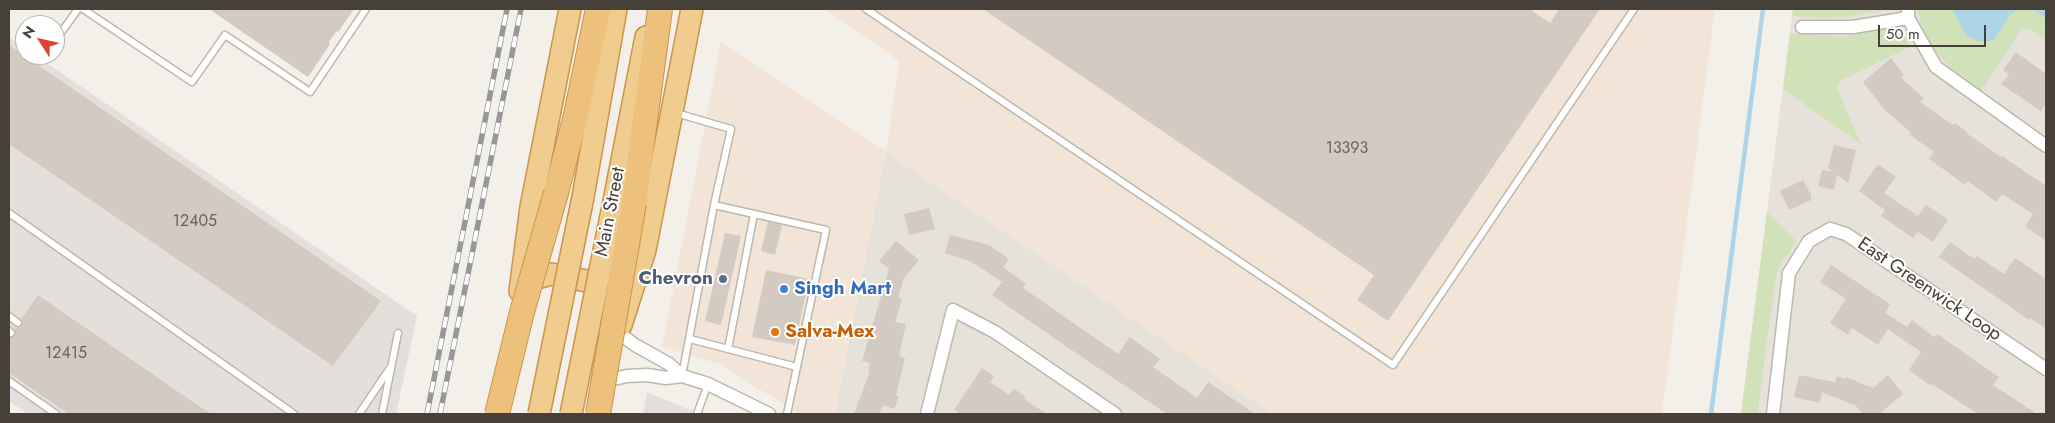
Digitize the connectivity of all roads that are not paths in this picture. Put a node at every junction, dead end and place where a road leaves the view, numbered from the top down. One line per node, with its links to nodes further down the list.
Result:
1 (78, 9): 14 (lane)
2 (83, 9): 3 (lane)
3 (366, 9)
4 (570, 9): 21 (highway)
5 (598, 9): 39 (highway, bridge)
6 (616, 9): 40 (highway, Main Street, bridge)
7 (652, 9): 17 (highway, Main Street)
8 (660, 9): 17 (highway)
9 (692, 9): 15 (highway)
10 (866, 9): 11 (lane)
11 (1634, 9)
12 (1908, 13): 13 (street); 16 (street)
13 (1802, 27)
14 (65, 28)
15 (672, 112): 18 (lane); 24 (highway)
16 (2046, 146)
17 (624, 202): 41 (highway, Main Street, bridge); 42 (highway, bridge)
18 (714, 205): 20 (lane); 26 (lane)
19 (9, 213): 36 (lane)
20 (754, 214): 27 (lane); 29 (lane)
21 (518, 304): 24 (highway); 39 (highway)
22 (9, 316): 23 (lane)
23 (18, 323)
24 (620, 329): 31 (street); 32 (highway)
25 (398, 333): 28 (lane)
26 (690, 339): 27 (lane); 31 (lane)
27 (728, 349): 29 (lane)
28 (392, 365): 37 (lane); 38 (lane)
29 (797, 367): 45 (lane)
30 (2046, 369): 48 (street, East Greenwick Loop)
31 (682, 376): 32 (street); 34 (street)
32 (609, 380): 42 (highway)
33 (9, 381): 35 (lane)
34 (708, 384): 43 (lane); 44 (street)
35 (56, 414)
36 (294, 414)
37 (359, 414)
38 (382, 414)
39 (498, 414)
40 (540, 414)
41 (571, 414)
42 (600, 414)
43 (697, 414)
44 (769, 414)
45 (787, 414)
46 (927, 414): 47 (street)
47 (1115, 414)
48 (1773, 414)

